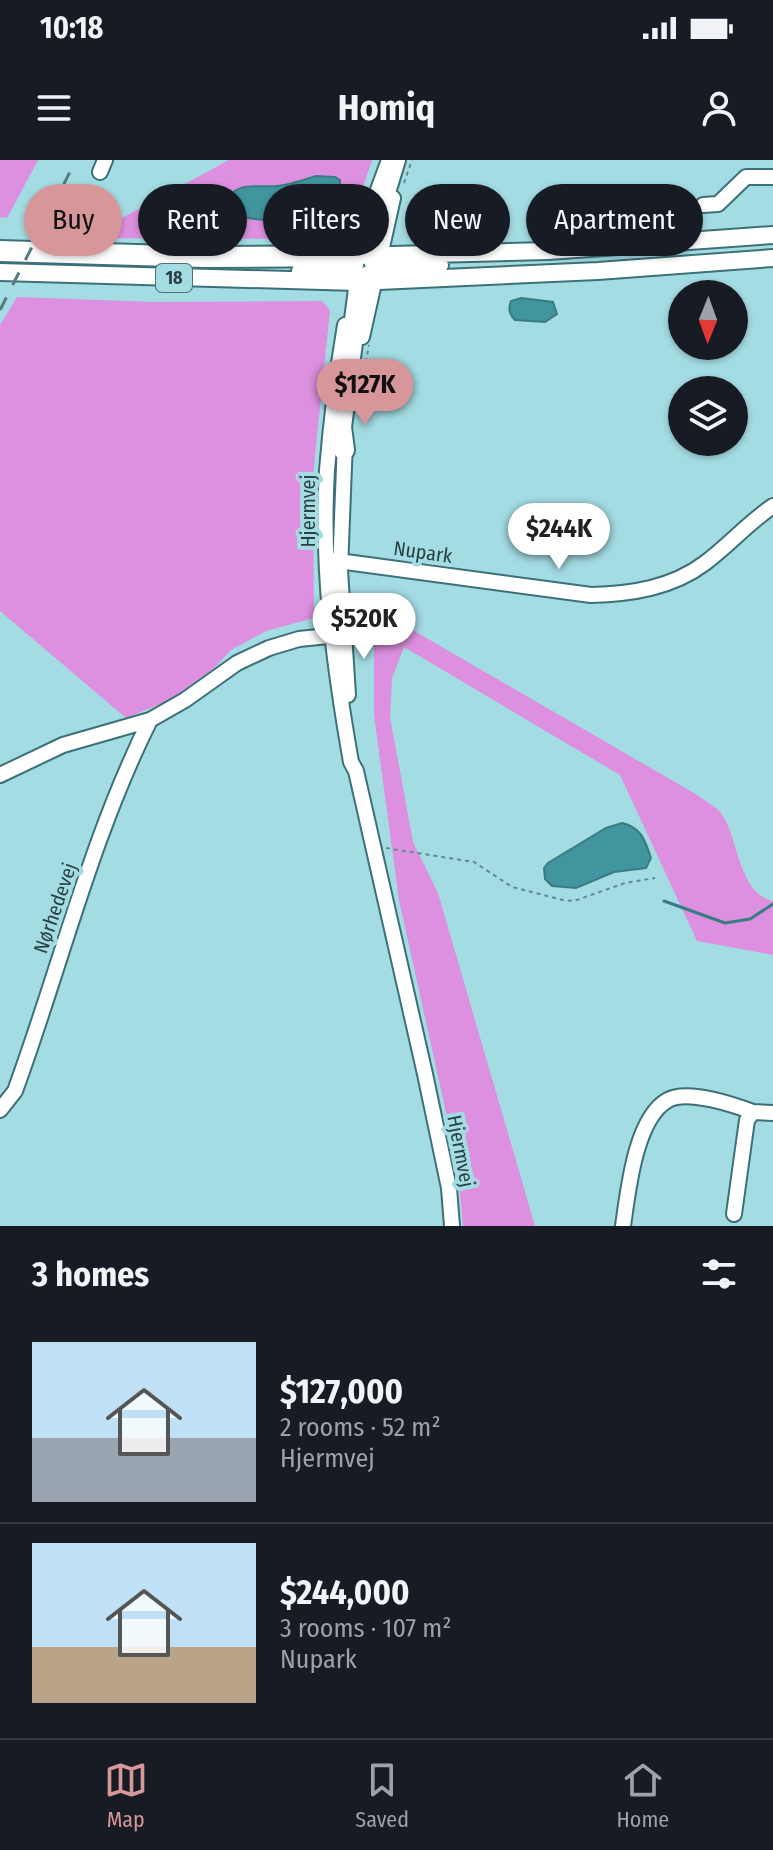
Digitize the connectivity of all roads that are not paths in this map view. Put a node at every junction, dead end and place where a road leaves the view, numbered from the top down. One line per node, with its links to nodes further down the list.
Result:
1 (389, 160): 9 (street, Hjermvej)
2 (397, 160): 9 (main road)
3 (405, 160): 9 (street, Hjermvej)
4 (773, 177): 5 (street)
5 (703, 205)
6 (773, 235): 9 (main road, 18)
7 (0, 251): 9 (highway, 18)
8 (773, 258): 9 (main road, 18)
9 (362, 268): 10 (main road, 18); 11 (highway); 13 (street, Hjermvej)
10 (0, 272)
11 (344, 450): 13 (street, Hjermvej)
12 (773, 506): 13 (street, Nupark)
13 (334, 560): 14 (street, Hjermvej)
14 (337, 635): 15 (street); 21 (street, Hjermvej)
15 (150, 720): 16 (street); 17 (street, Nørhedevej)
16 (0, 775)
17 (0, 1110)
18 (753, 1112): 19 (street); 20 (street); 22 (street)
19 (773, 1113)
20 (734, 1214)
21 (452, 1226)
22 (623, 1226)

